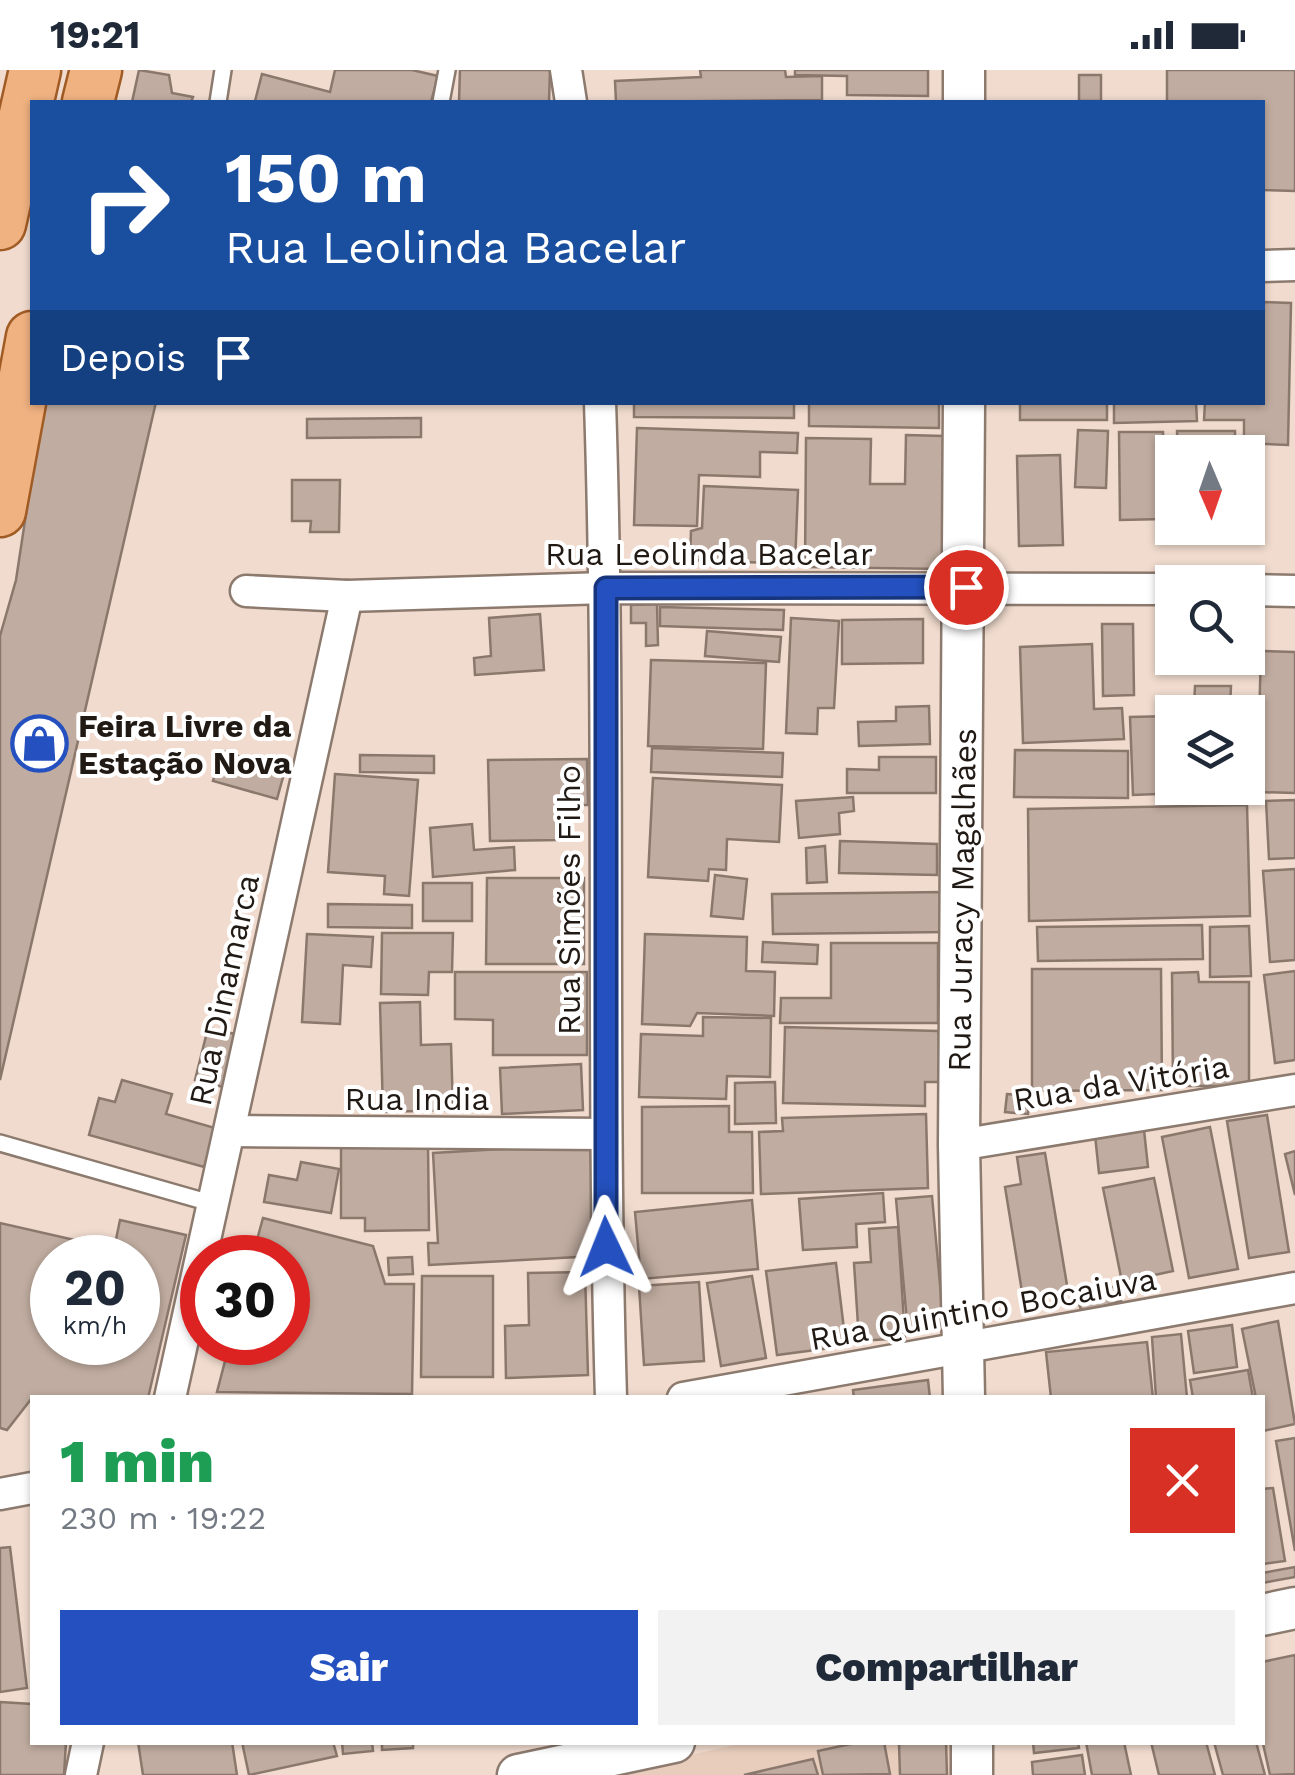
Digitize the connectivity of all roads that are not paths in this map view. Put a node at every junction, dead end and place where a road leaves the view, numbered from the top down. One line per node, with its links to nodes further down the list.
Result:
1 (35, 70): 12 (main road)
2 (96, 70): 7 (main road)
3 (223, 70): 8 (lane)
4 (447, 70): 9 (lane)
5 (566, 70): 10 (street)
6 (964, 70): 11 (street)
7 (88, 100)
8 (218, 100)
9 (440, 100)
10 (570, 100)
11 (964, 100)
12 (0, 224)
13 (1295, 265): 14 (street)
14 (1265, 266)
15 (30, 349): 18 (main road)
16 (600, 405): 20 (street, Rua Simões Filho)
17 (964, 405): 19 (street, Rua Juracy Magalhães)
18 (0, 512)
19 (966, 587): 20 (street, Rua Leolinda Bacelar); 22 (street, Rua Leolinda Bacelar); 30 (street, Rua Juracy Magalhães)
20 (606, 588): 25 (street, Rua Leolinda Bacelar); 28 (street, Rua Simões Filho)
21 (246, 590): 25 (street, Rua Leolinda Bacelar)
22 (1155, 590)
23 (1265, 590): 24 (street)
24 (1295, 591)
25 (347, 596): 27 (street, Rua Dinamarca)
26 (1295, 1090): 30 (street, Rua da Vitória)
27 (231, 1131): 28 (street, Rua India); 31 (street, Rua Dinamarca)
28 (603, 1134): 35 (street, Rua Simões Filho)
29 (0, 1144): 31 (lane)
30 (959, 1144): 33 (street, Rua Juracy Magalhães)
31 (214, 1204): 34 (street, Rua Dinamarca)
32 (1295, 1288): 33 (street, Rua Quintino Bocaiuva)
33 (963, 1348): 36 (street, Rua Quintino Bocaiuva); 37 (street, Rua Juracy Magalhães)
34 (171, 1395)
35 (610, 1395)
36 (700, 1395)
37 (964, 1395)
38 (30, 1488): 39 (street)
39 (0, 1494)
40 (1295, 1608): 41 (street)
41 (1265, 1614)
42 (87, 1745): 46 (street)
43 (663, 1745): 45 (street)
44 (972, 1745): 48 (street)
45 (613, 1758): 47 (street)
46 (81, 1775)
47 (518, 1775)
48 (972, 1775)

